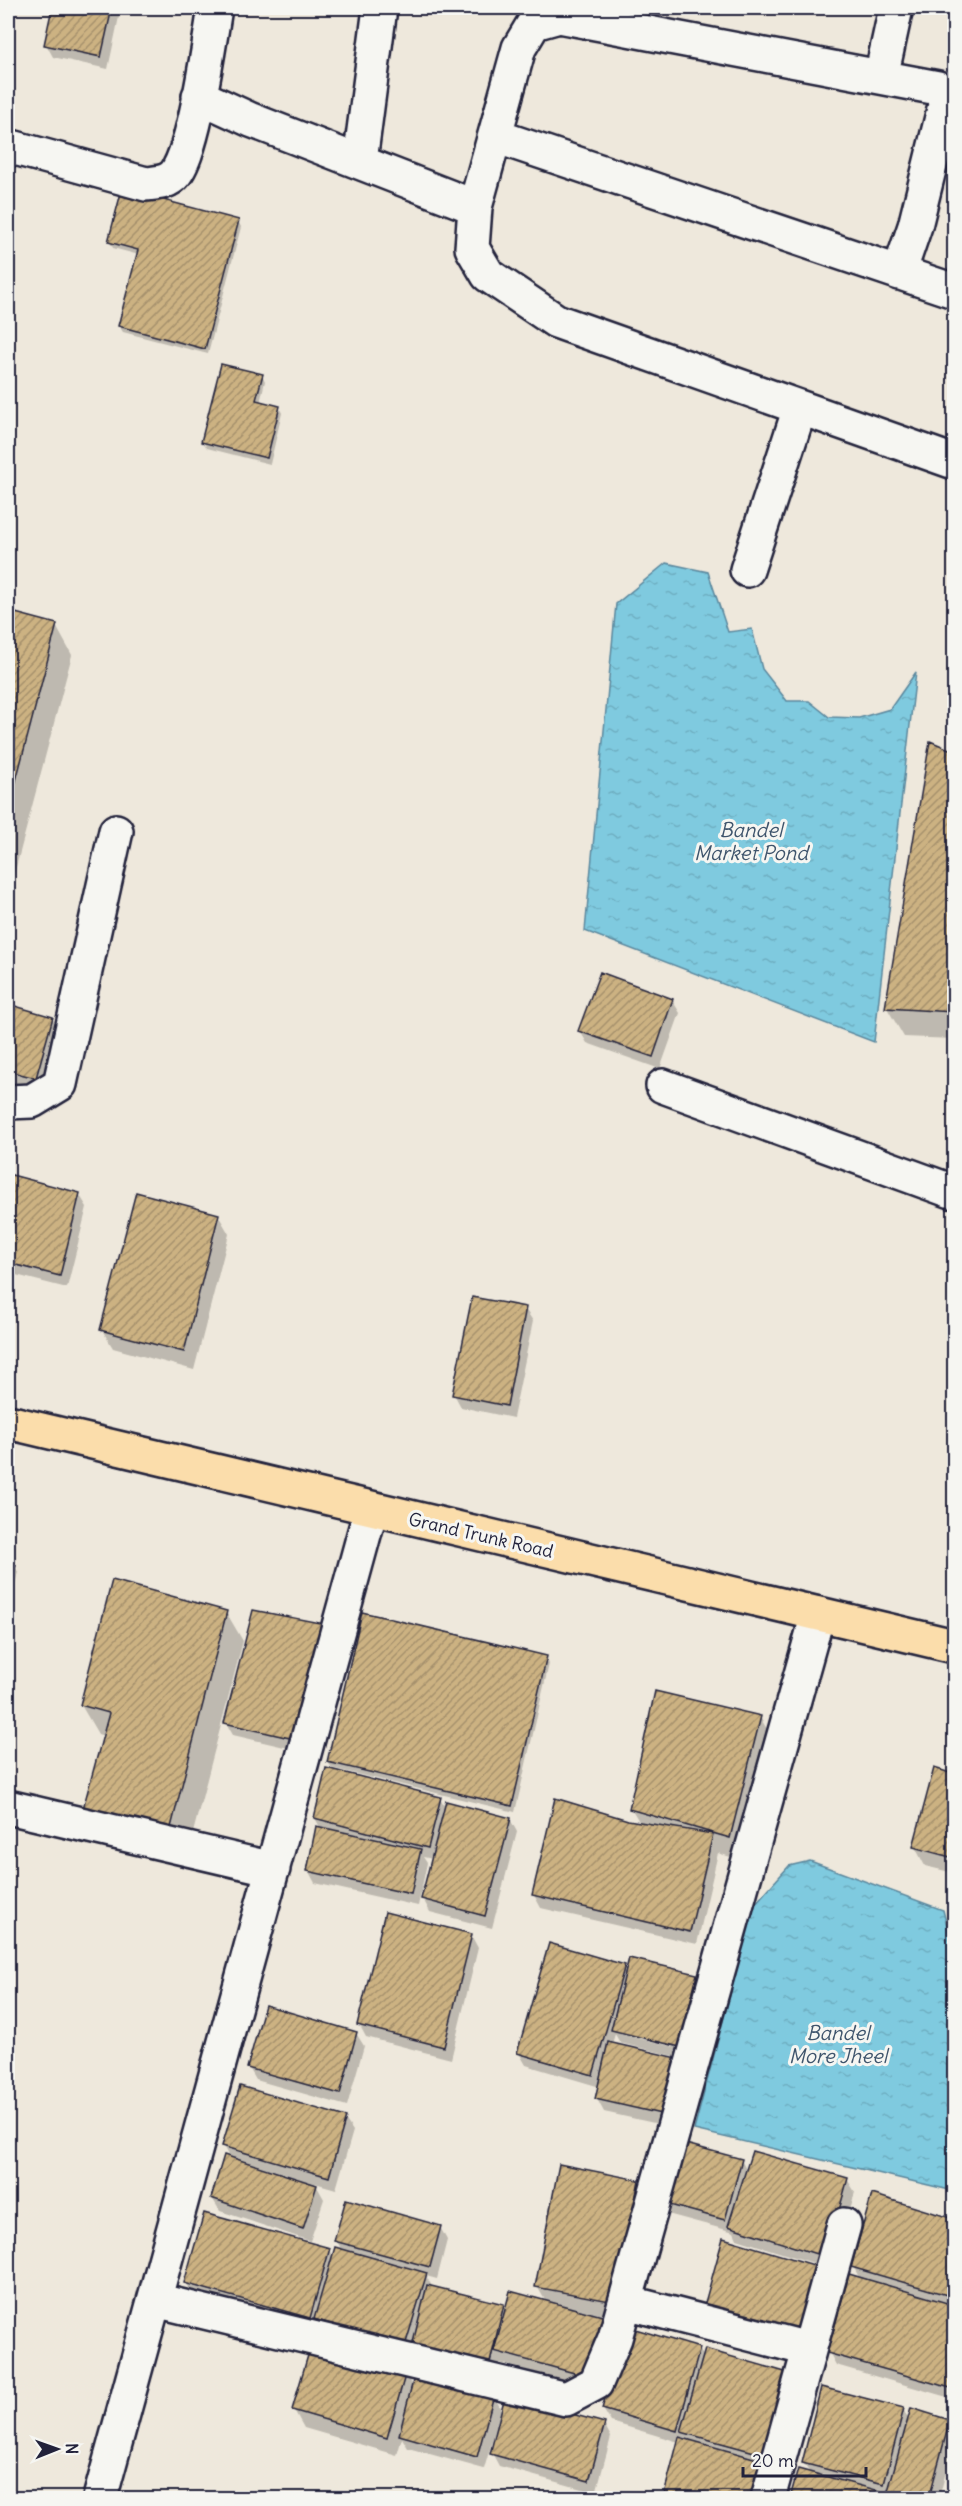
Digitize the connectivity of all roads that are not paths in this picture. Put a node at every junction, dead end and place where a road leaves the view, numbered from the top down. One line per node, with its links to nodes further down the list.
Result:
1 (215, 8): 5 (street)
2 (380, 8): 8 (street)
3 (896, 8): 4 (street)
4 (881, 77): 6 (street); 10 (street)
5 (199, 96): 7 (street); 8 (street)
6 (495, 136): 9 (street); 10 (street)
7 (8, 146)
8 (360, 161): 9 (street)
9 (475, 207): 12 (street)
10 (899, 273): 11 (street)
11 (954, 291)
12 (800, 408): 13 (street); 14 (street)
13 (954, 462)
14 (747, 570)
15 (116, 831): 17 (street)
16 (663, 1086): 18 (street)
17 (8, 1102)
18 (954, 1192)
19 (8, 1422): 20 (main road, Grand Trunk Road)
20 (371, 1509): 21 (main road, Grand Trunk Road); 24 (street)
21 (819, 1614): 22 (main road, Grand Trunk Road); 27 (street)
22 (954, 1646)
23 (8, 1807): 24 (street)
24 (273, 1869): 26 (street)
25 (844, 2225): 28 (street)
26 (155, 2300): 27 (street); 29 (street)
27 (626, 2302): 28 (street)
28 (808, 2349): 30 (street)
29 (100, 2499)
30 (768, 2499)

